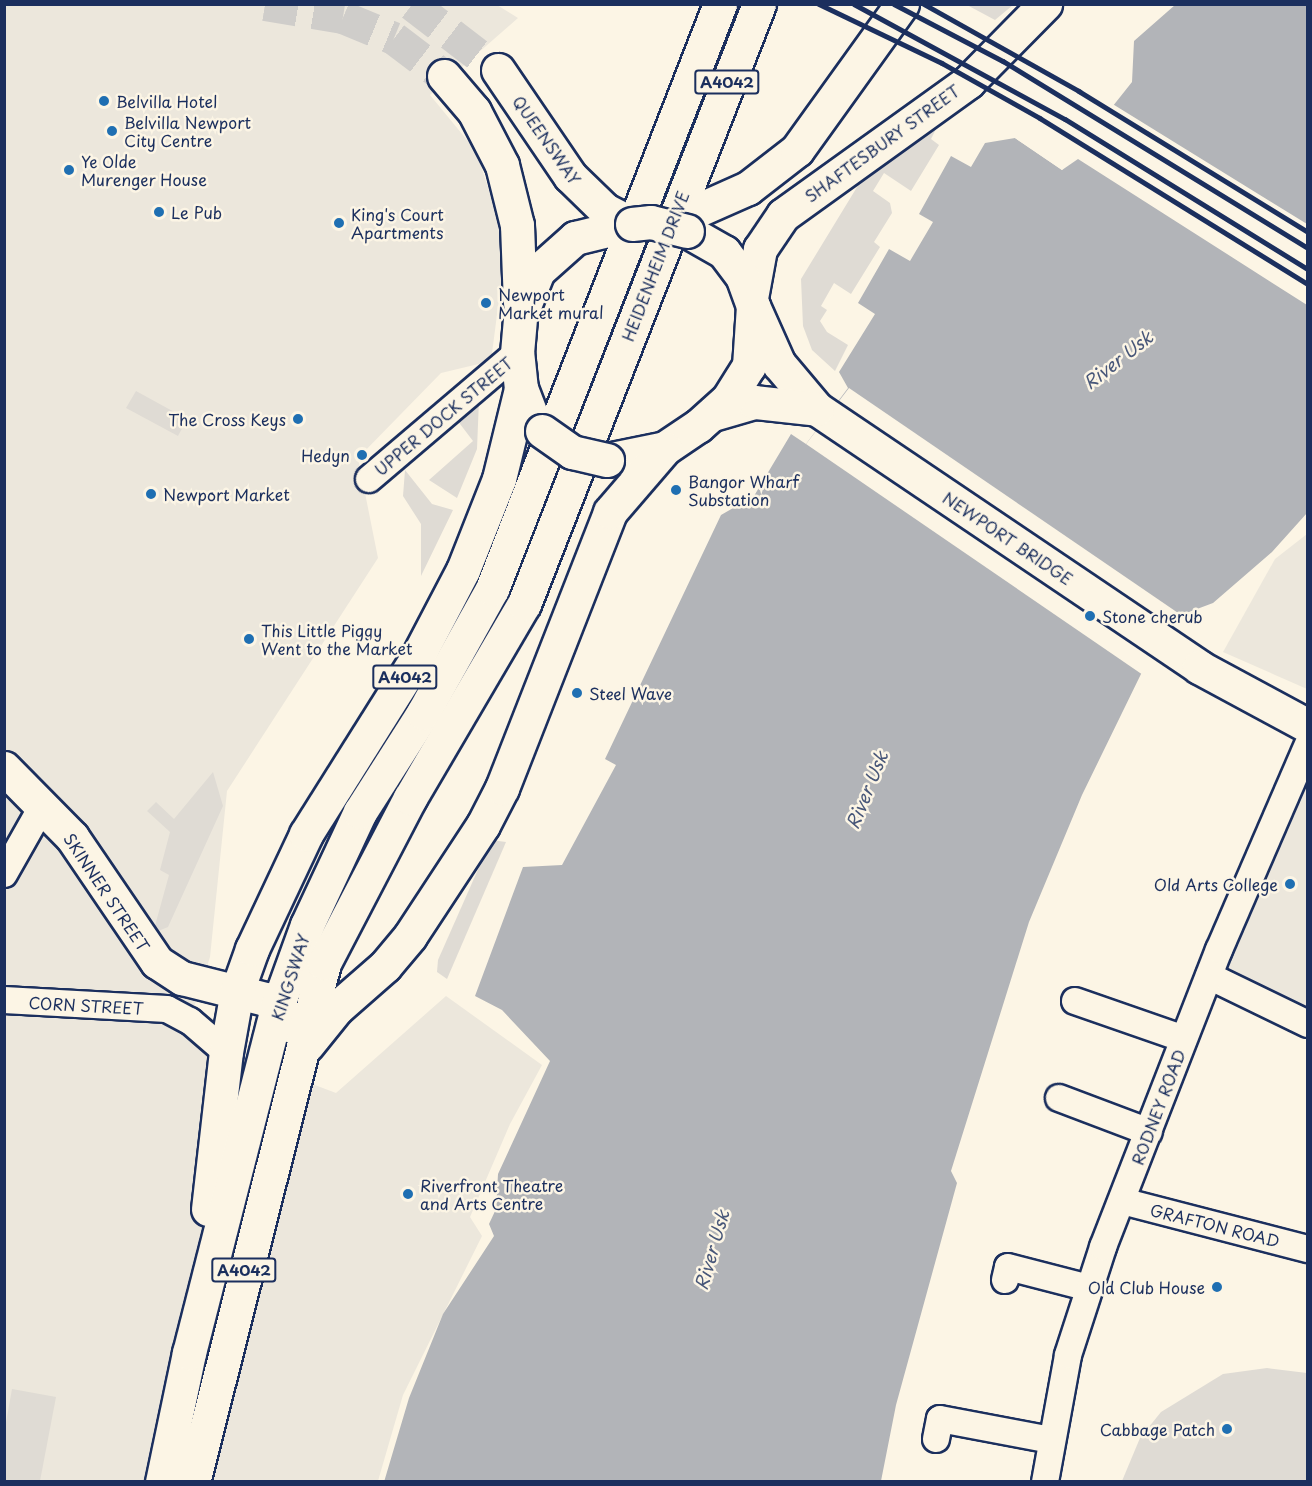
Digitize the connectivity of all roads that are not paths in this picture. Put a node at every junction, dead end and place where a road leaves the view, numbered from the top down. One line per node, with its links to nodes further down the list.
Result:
1 (720, 4): 17 (main road, HEIDENHEIM DRIVE / A4042)
2 (759, 4): 18 (main road, HEIDENHEIM DRIVE / A4042)
3 (902, 4): 7 (main road)
4 (1045, 4): 9 (main road, SHAFTESBURY STREET)
5 (498, 70): 8 (main road, QUEENSWAY)
6 (444, 76): 10 (main road)
7 (692, 221): 8 (main road); 9 (main road, NEWPORT BRIDGE)
8 (630, 223): 10 (main road)
9 (752, 302): 13 (main road, NEWPORT BRIDGE); 14 (main road, SHAFTESBURY STREET)
10 (520, 316): 11 (main road)
11 (517, 353): 12 (main road); 16 (street, UPPER DOCK STREET)
12 (521, 389): 15 (main road, bridge); 24 (main road, A4042)
13 (822, 412): 14 (main road, NEWPORT BRIDGE); 19 (main road, NEWPORT BRIDGE)
14 (713, 414): 15 (main road)
15 (665, 448): 35 (main road, A4042)
16 (369, 479)
17 (521, 513): 30 (main road, KINGSWAY / A4042)
18 (555, 530): 35 (main road, KINGSWAY / A4042)
19 (1308, 726)
20 (1308, 744): 25 (street, RODNEY ROAD)
21 (4, 768): 22 (main road, SKINNER STREET)
22 (43, 805): 23 (street); 26 (main road, SKINNER STREET)
23 (4, 874)
24 (252, 949): 26 (main road); 27 (main road, A4042)
25 (1209, 976): 32 (street); 33 (street, RODNEY ROAD)
26 (191, 981): 27 (main road); 31 (street, CORN STREET)
27 (237, 990): 30 (main road); 34 (main road, A4042)
28 (4, 1000): 31 (street, CORN STREET)
29 (1075, 1001): 33 (street)
30 (278, 1005): 35 (main road); 42 (main road, KINGSWAY / A4042)
31 (167, 1009): 34 (street, CORN STREET)
32 (1308, 1024)
33 (1184, 1039): 37 (street, RODNEY ROAD)
34 (226, 1052): 42 (main road, A4042)
35 (296, 1059): 46 (main road, KINGSWAY / A4042)
36 (1059, 1098): 37 (street)
37 (1149, 1132): 38 (street, RODNEY ROAD)
38 (1122, 1201): 39 (street, GRAFTON ROAD); 41 (street, RODNEY ROAD)
39 (1308, 1249)
40 (1005, 1280): 41 (street)
41 (1089, 1288): 44 (street, RODNEY ROAD)
42 (189, 1353): 45 (main road, KINGSWAY / A4042)
43 (936, 1439): 44 (street)
44 (1051, 1440): 47 (street, RODNEY ROAD)
45 (162, 1482)
46 (193, 1482)
47 (1045, 1482)

